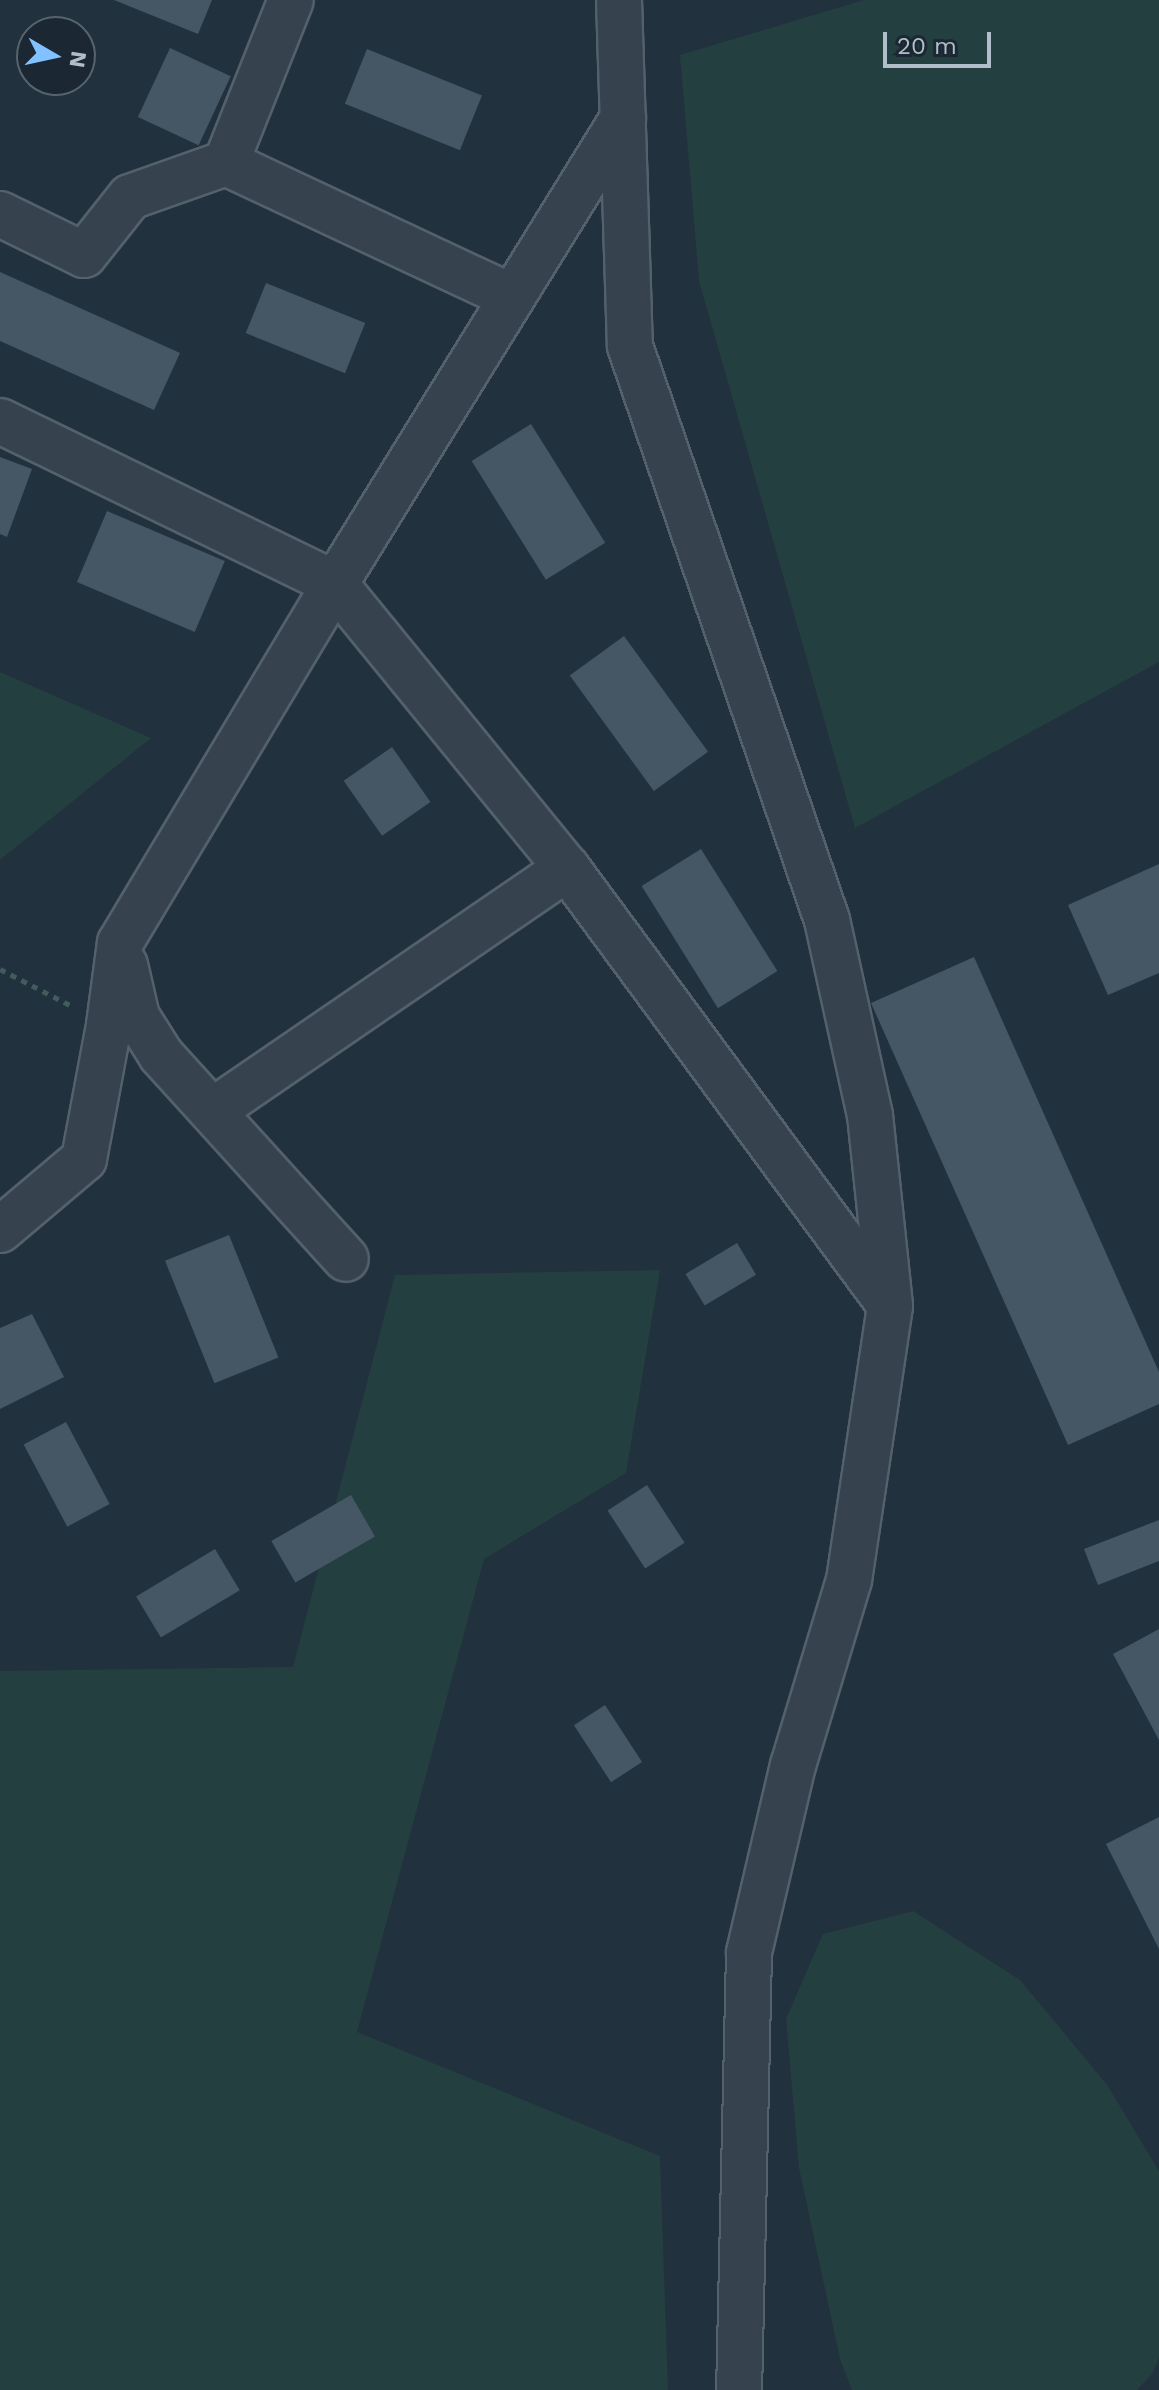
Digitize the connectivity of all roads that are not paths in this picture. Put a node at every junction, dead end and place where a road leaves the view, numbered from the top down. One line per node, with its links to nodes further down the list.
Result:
1 (291, 0): 4 (street)
2 (619, 0): 3 (street)
3 (623, 118): 6 (street); 14 (street)
4 (226, 163): 5 (street); 6 (street)
5 (0, 214)
6 (512, 297): 8 (street)
7 (0, 421): 8 (street)
8 (335, 584): 9 (street); 10 (street)
9 (567, 868): 11 (street); 14 (street)
10 (120, 943): 11 (street); 12 (street)
11 (214, 1110): 13 (street)
12 (0, 1230)
13 (346, 1259)
14 (890, 1306): 15 (street)
15 (739, 2390)

